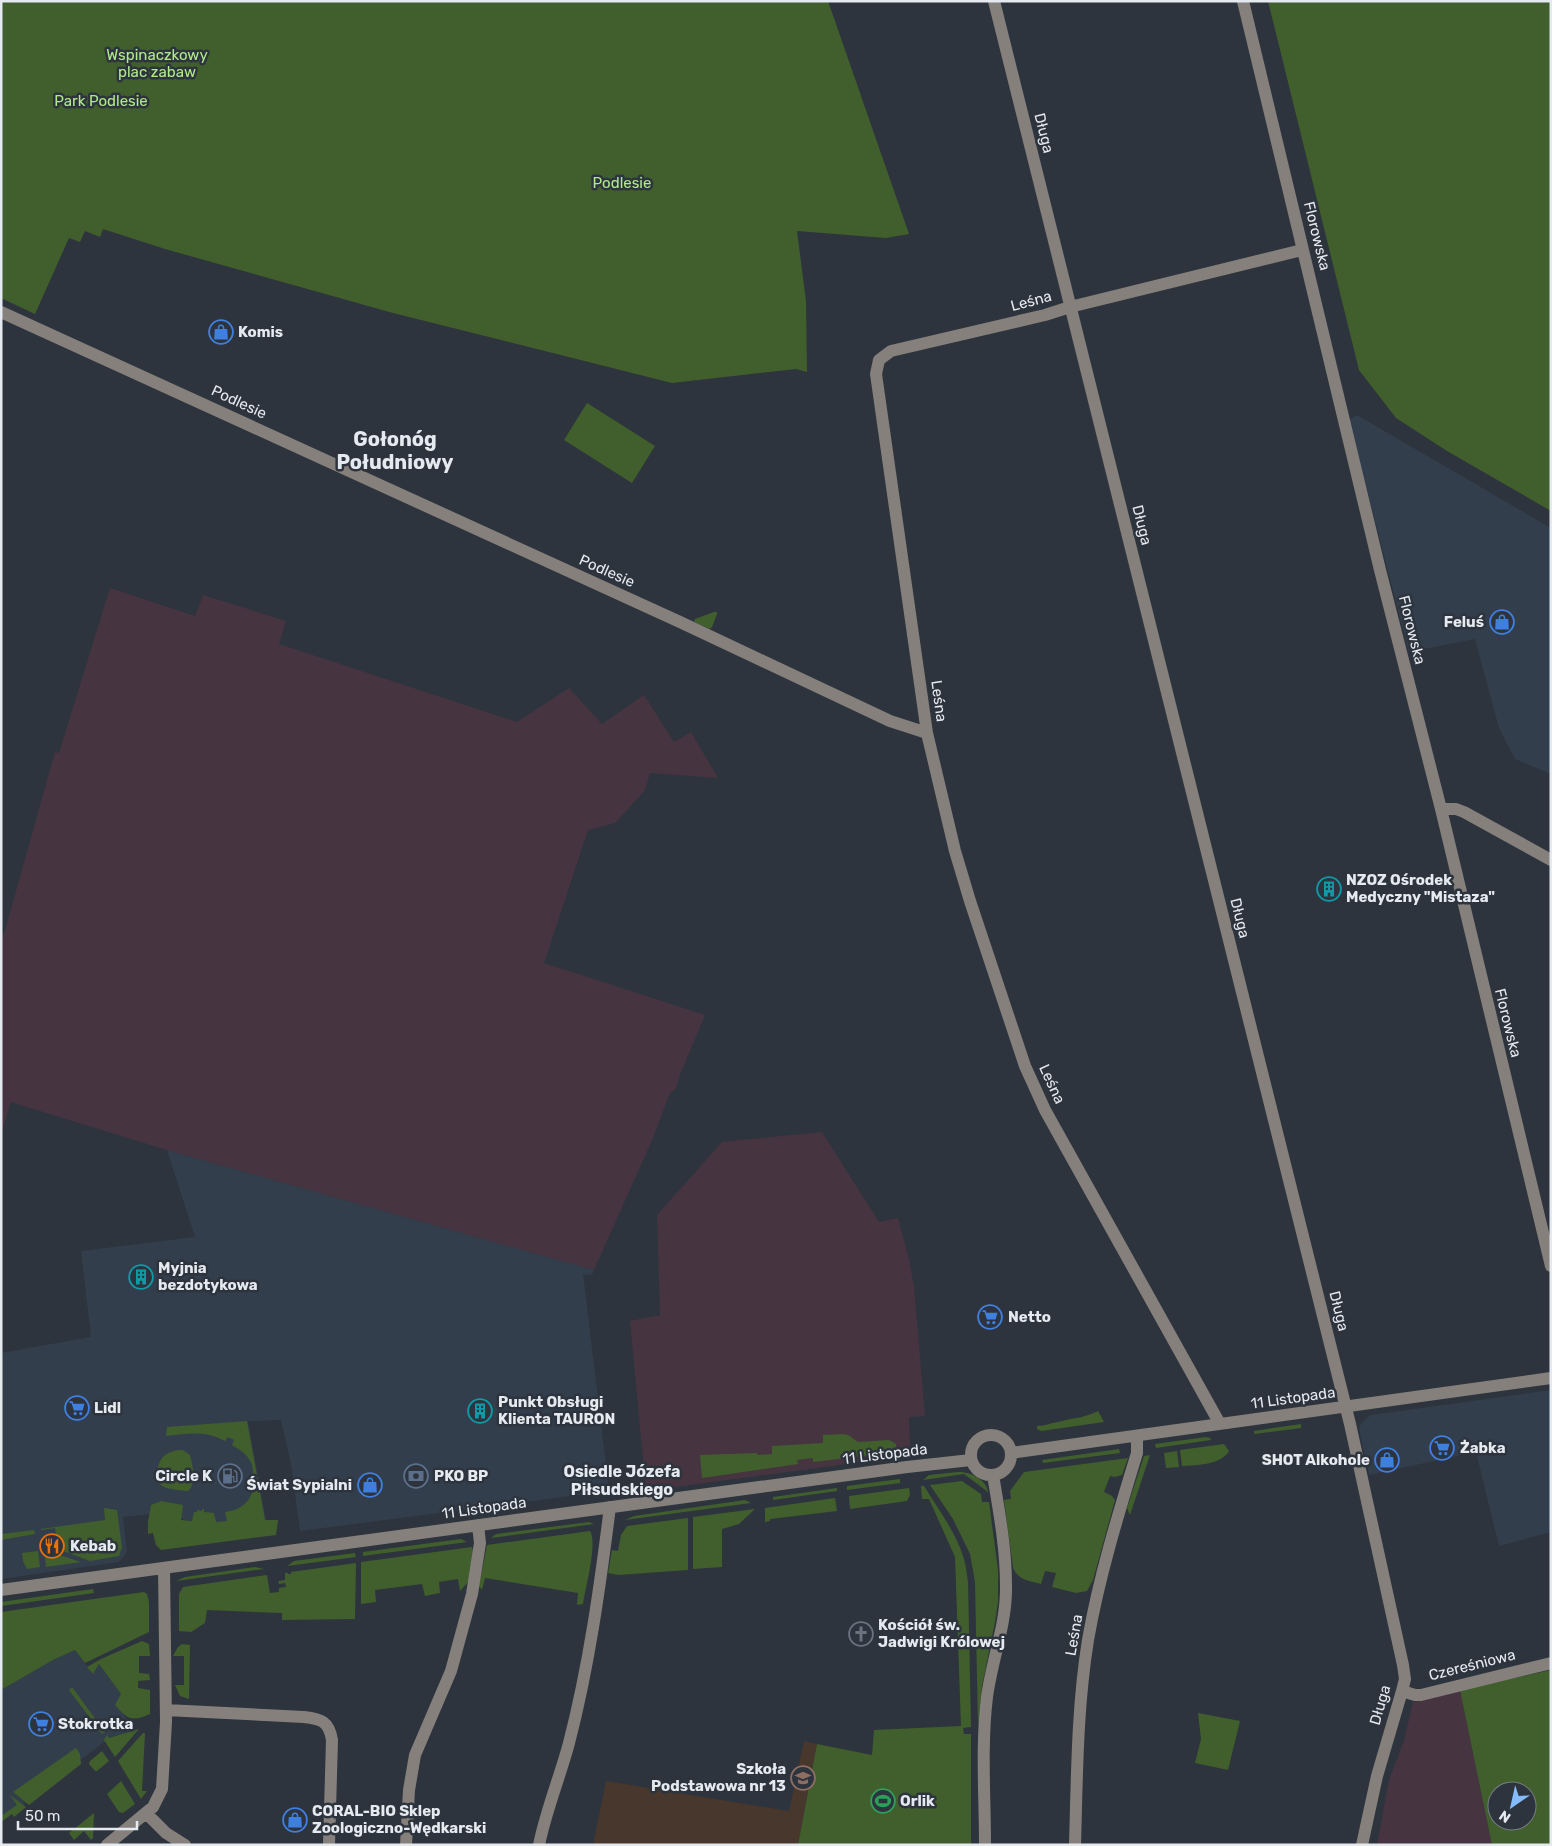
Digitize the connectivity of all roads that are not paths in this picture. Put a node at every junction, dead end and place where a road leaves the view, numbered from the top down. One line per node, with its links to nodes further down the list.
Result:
1 (994, 1): 4 (street, Długa)
2 (1243, 1): 3 (street, Florowska)
3 (1302, 250): 4 (street, Leśna); 7 (street, Florowska)
4 (1070, 307): 6 (street, Leśna); 11 (street, Długa)
5 (1, 312): 6 (street, Podlesie)
6 (927, 733): 12 (street, Leśna)
7 (1441, 809): 8 (street); 9 (street, Florowska)
8 (1551, 860)
9 (1551, 1266)
10 (1551, 1378): 11 (street, 11 Listopada)
11 (1345, 1408): 12 (street, 11 Listopada); 22 (street, Długa)
12 (1220, 1424): 13 (street, 11 Listopada)
13 (1137, 1436): 14 (street, 11 Listopada); 31 (street, Leśna)
14 (1011, 1453): 15 (street); 16 (street)
15 (971, 1460): 16 (street); 17 (street, 11 Listopada)
16 (993, 1476): 30 (street)
17 (610, 1507): 18 (street, 11 Listopada); 29 (street)
18 (478, 1525): 19 (street, 11 Listopada); 28 (street)
19 (164, 1568): 20 (street, 11 Listopada); 23 (street)
20 (1, 1590)
21 (1551, 1663): 22 (street, Czereśniowa)
22 (1402, 1690): 32 (street, Długa)
23 (166, 1710): 24 (street); 27 (street)
24 (146, 1813): 25 (street); 26 (street)
25 (107, 1845)
26 (185, 1845)
27 (329, 1845)
28 (406, 1845)
29 (539, 1845)
30 (985, 1845)
31 (1075, 1845)
32 (1362, 1845)

